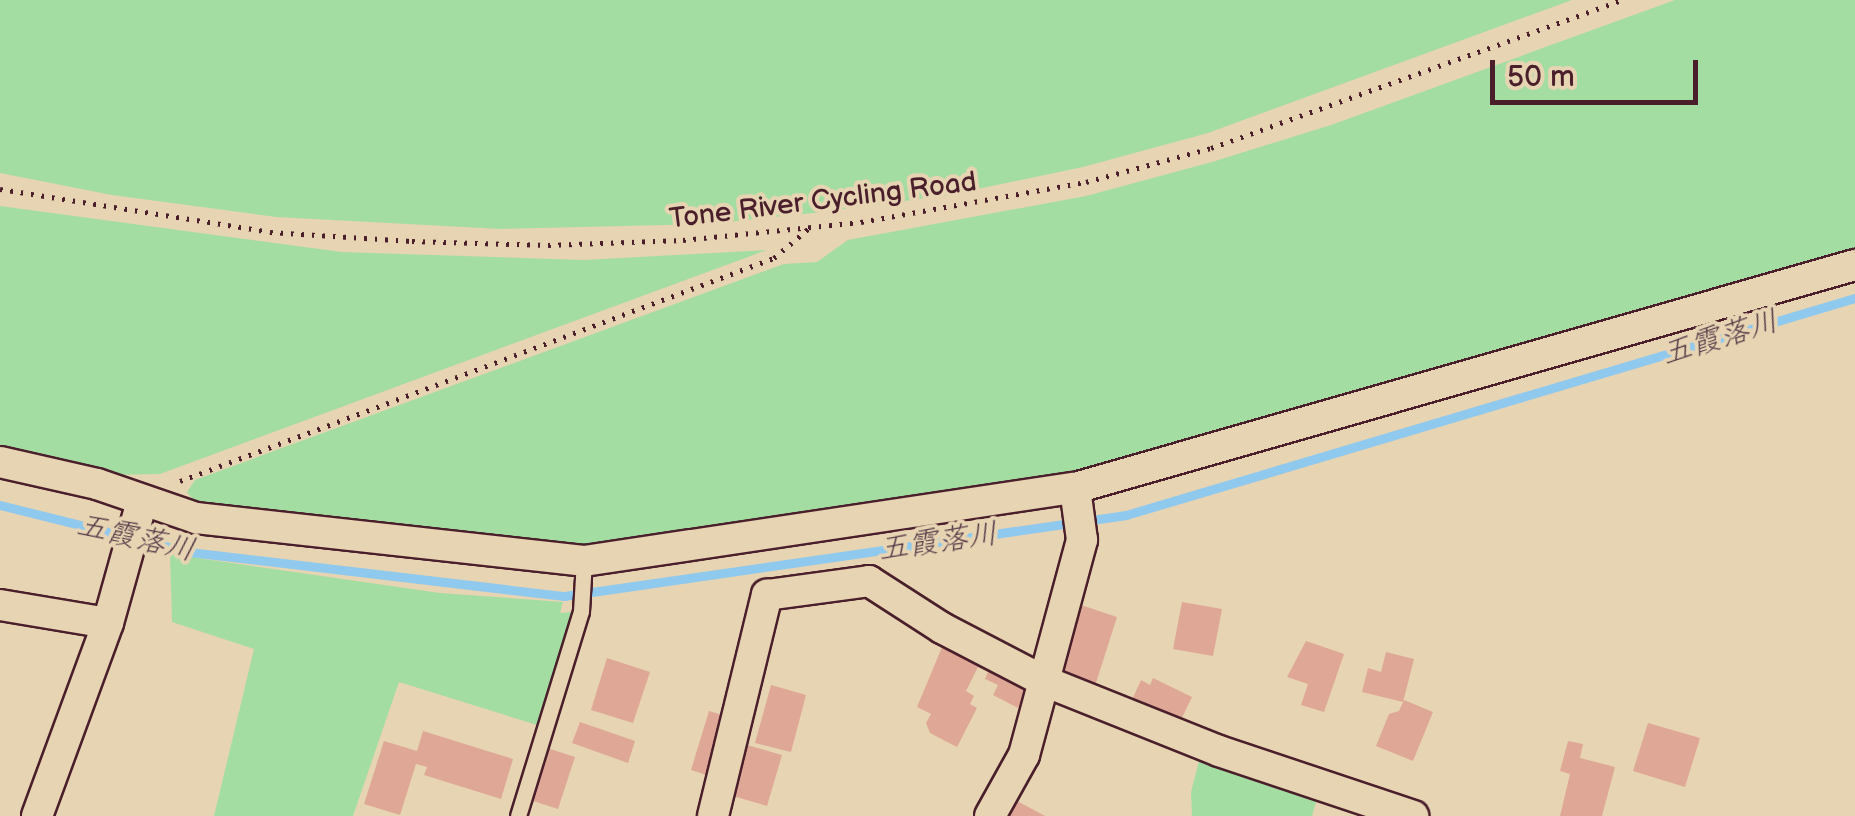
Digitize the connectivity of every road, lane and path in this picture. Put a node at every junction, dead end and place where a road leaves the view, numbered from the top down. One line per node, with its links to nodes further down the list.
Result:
1 (1622, 0): 3 (path, Tone River Cycling Road)
2 (0, 190): 3 (path, Tone River Cycling Road)
3 (810, 228): 7 (path)
4 (1855, 265): 6 (street)
5 (0, 462): 7 (street)
6 (1076, 496): 8 (street); 11 (street)
7 (140, 508): 8 (street); 10 (street)
8 (583, 568): 13 (lane)
9 (0, 604): 10 (street)
10 (108, 623): 12 (street)
11 (1044, 681): 14 (street); 15 (street); 16 (street)
12 (37, 816)
13 (518, 816)
14 (713, 816)
15 (990, 816)
16 (1412, 816)

